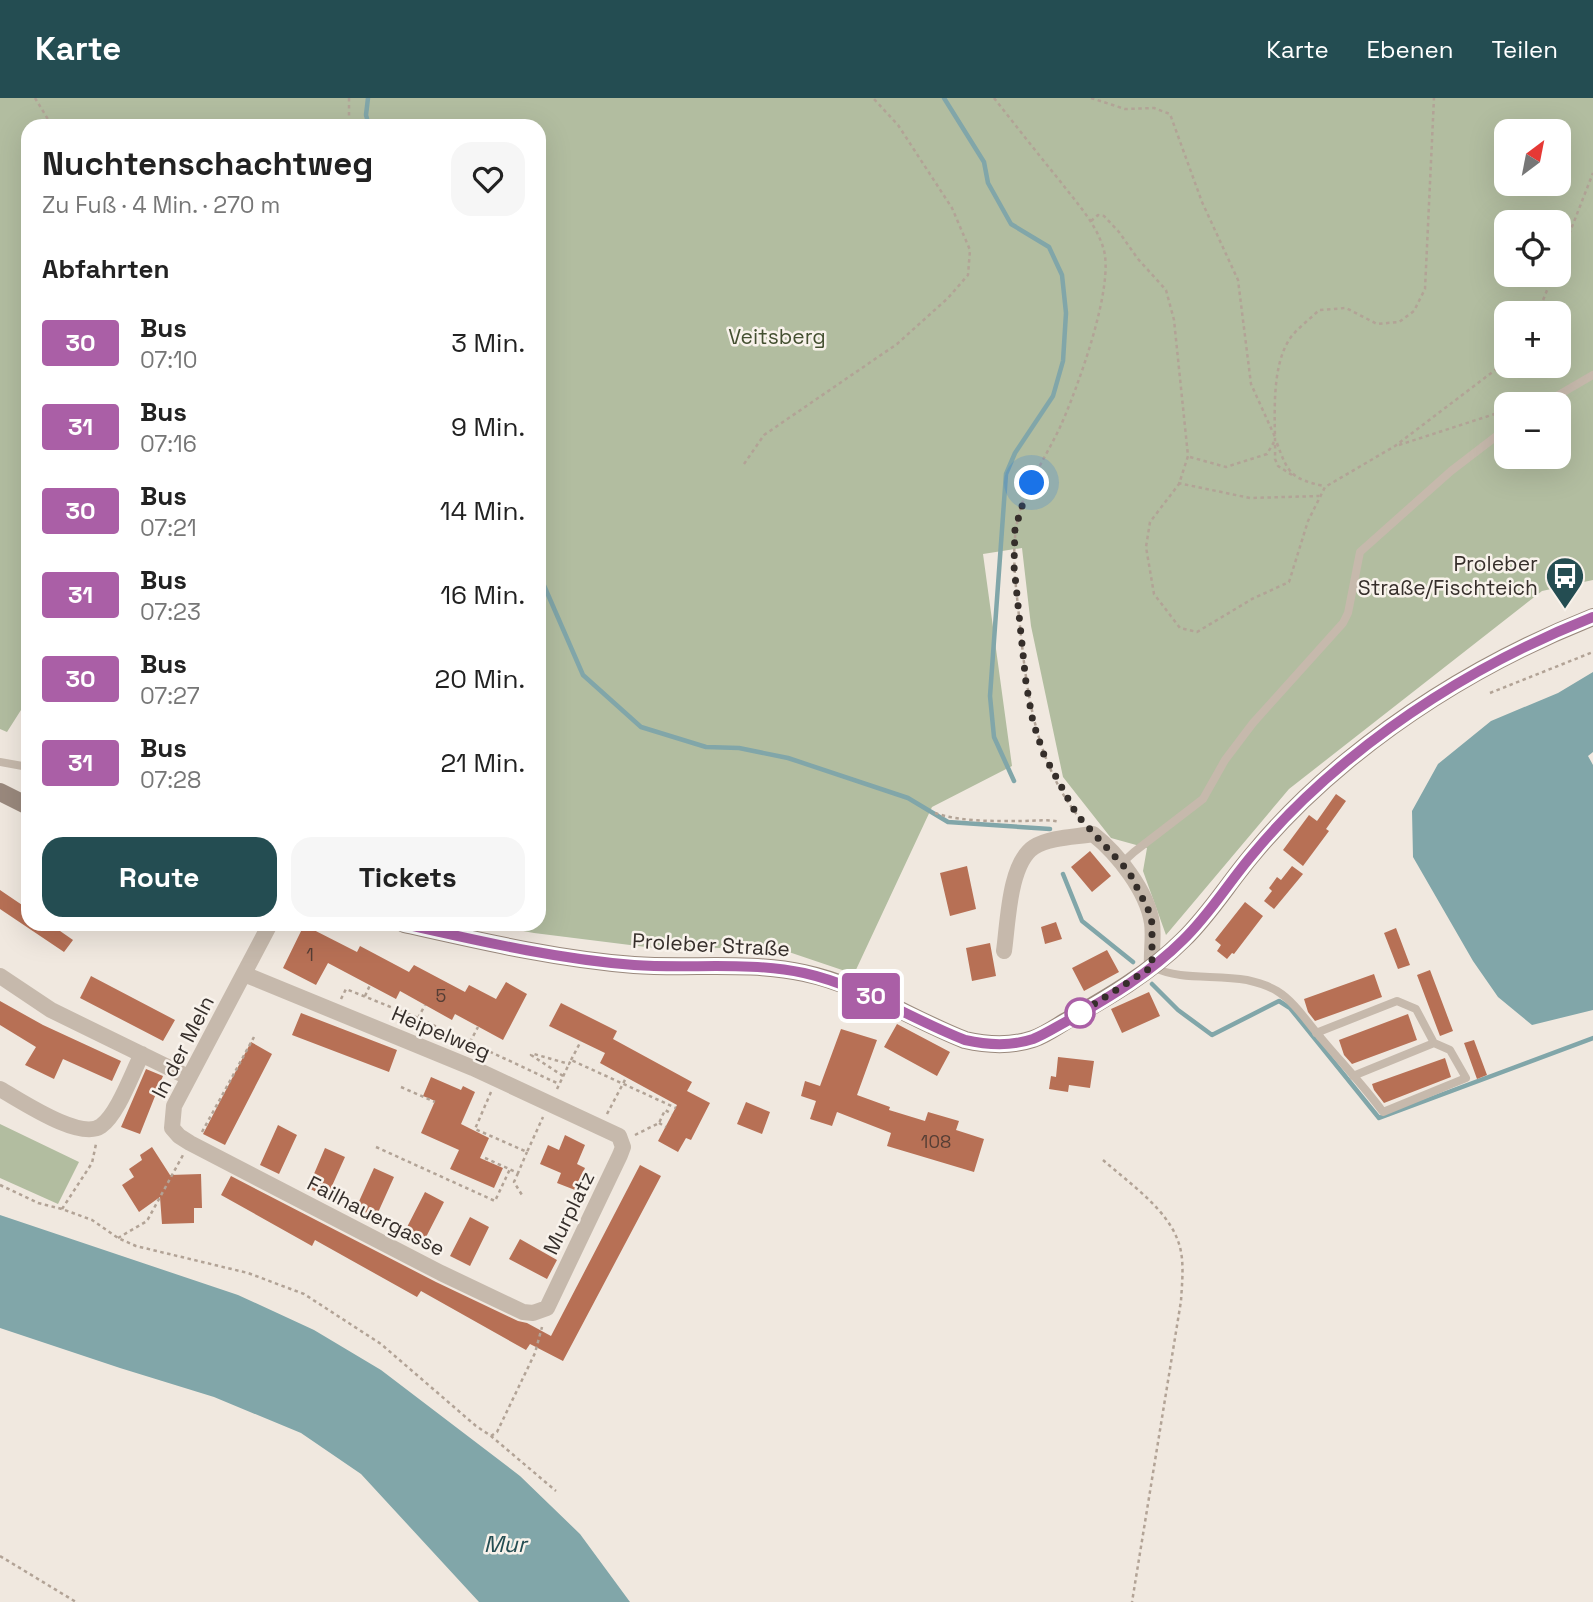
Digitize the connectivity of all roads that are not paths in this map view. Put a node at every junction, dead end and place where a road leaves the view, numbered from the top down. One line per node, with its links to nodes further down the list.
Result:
1 (1593, 375): 2 (lane)
2 (1564, 392)
3 (1494, 439): 9 (lane)
4 (1593, 617): 13 (main road, Proleber Straße)
5 (0, 762): 6 (lane)
6 (21, 766)
7 (0, 792): 8 (main road)
8 (21, 802)
9 (1122, 863): 12 (street); 13 (street)
10 (266, 931): 14 (street, In der Meln)
11 (435, 931): 13 (main road, Proleber Straße)
12 (1004, 951)
13 (1152, 967): 16 (lane)
14 (244, 974): 20 (street, In der Meln); 22 (street, Heipelweg)
15 (0, 976): 18 (street)
16 (1317, 1033): 17 (lane); 19 (lane)
17 (1434, 1043): 19 (lane); 19 (lane)
18 (142, 1054): 20 (street); 21 (street)
19 (1353, 1076)
20 (188, 1077): 23 (street, In der Meln)
21 (0, 1089)
22 (620, 1138): 24 (street, Murplatz)
23 (190, 1143): 24 (street, Failhauergasse)
24 (543, 1310)

